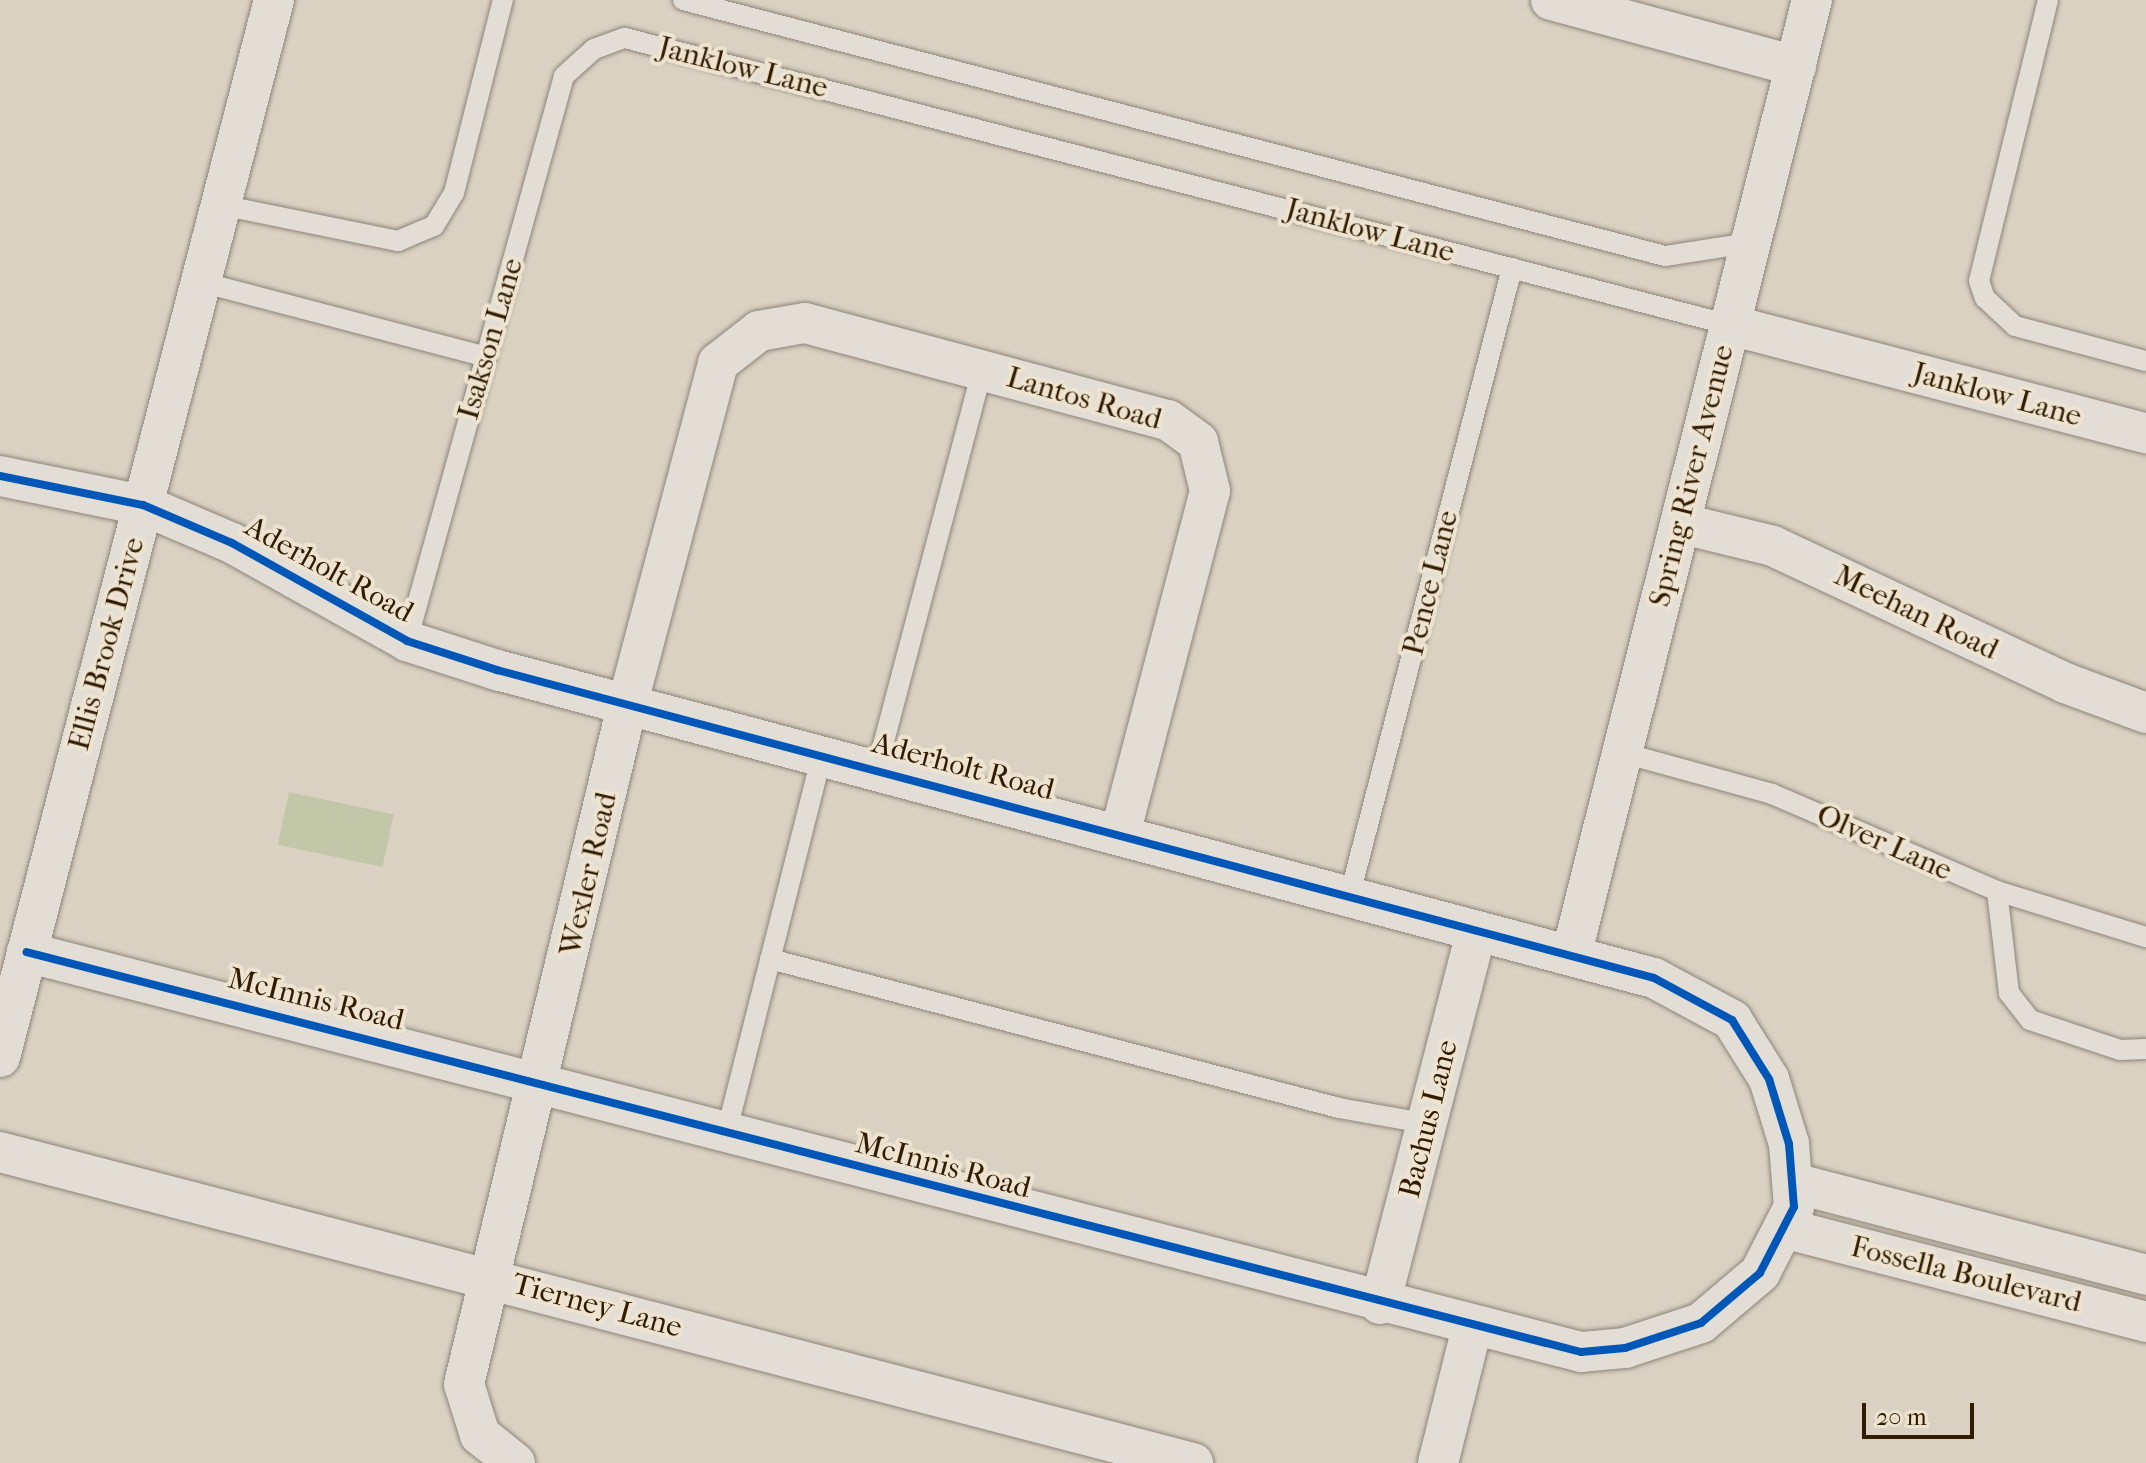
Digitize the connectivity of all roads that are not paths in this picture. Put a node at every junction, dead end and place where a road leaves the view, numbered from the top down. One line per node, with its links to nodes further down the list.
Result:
1 (274, 0): 9 (street, Ellis Brook Drive)
2 (503, 0): 9 (lane)
3 (683, 0): 10 (lane)
4 (1812, 0): 8 (street, Spring River Avenue)
5 (2048, 0): 16 (lane)
6 (1573, 3): 8 (street)
7 (594, 49): 11 (lane, Janklow Lane); 15 (lane, Isakson Lane)
8 (1796, 66): 10 (street, Spring River Avenue)
9 (221, 205): 12 (street, Ellis Brook Drive)
10 (1749, 243): 13 (street, Spring River Avenue)
11 (1512, 268): 13 (lane, Janklow Lane); 30 (lane, Pence Lane)
12 (201, 282): 15 (lane); 20 (street, Ellis Brook Drive)
13 (1730, 325): 18 (street, Janklow Lane); 21 (street, Spring River Avenue)
14 (759, 331): 17 (street, Lantos Road); 23 (street, Wexler Road)
15 (486, 357): 22 (lane, Isakson Lane)
16 (2146, 361)
17 (982, 370): 27 (lane); 28 (street, Lantos Road)
18 (2146, 433)
19 (0, 476): 20 (street, Aderholt Road)
20 (143, 505): 22 (street, Aderholt Road); 33 (street, Ellis Brook Drive)
21 (1683, 524): 24 (street, Meehan Road); 25 (street, Spring River Avenue)
22 (407, 641): 23 (street, Aderholt Road)
23 (628, 702): 26 (street, Aderholt Road); 38 (street, Wexler Road)
24 (2146, 713)
25 (1620, 752): 29 (lane, Olver Lane); 34 (street, Spring River Avenue)
26 (822, 754): 27 (street, Aderholt Road); 35 (lane)
27 (877, 768): 28 (street, Aderholt Road)
28 (1120, 835): 30 (street, Aderholt Road)
29 (1997, 891): 32 (lane, Olver Lane); 36 (lane)
30 (1349, 898): 31 (street, Aderholt Road)
31 (1476, 933): 34 (street, Aderholt Road); 39 (street, Bachus Lane)
32 (2146, 937)
33 (27, 952): 37 (street, Ellis Brook Drive); 38 (street, McInnis Road)
34 (1572, 952): 42 (street, Aderholt Road)
35 (770, 959): 39 (lane); 40 (lane)
36 (2146, 1049)
37 (0, 1057)
38 (541, 1082): 40 (street, McInnis Road); 44 (street, Wexler Road)
39 (1429, 1124): 45 (street, Bachus Lane)
40 (726, 1134): 45 (street, McInnis Road)
41 (0, 1152): 44 (street, Tierney Lane)
42 (1792, 1206): 43 (street, Fossella Boulevard); 46 (street, Fossella Boulevard); 47 (street, McInnis Road)
43 (2146, 1275)
44 (491, 1279): 48 (street, Wexler Road); 49 (street, Tierney Lane)
45 (1380, 1304): 47 (street, McInnis Road)
46 (2146, 1322)
47 (1472, 1328): 50 (street)
48 (515, 1463)
49 (1193, 1463)
50 (1438, 1463)

